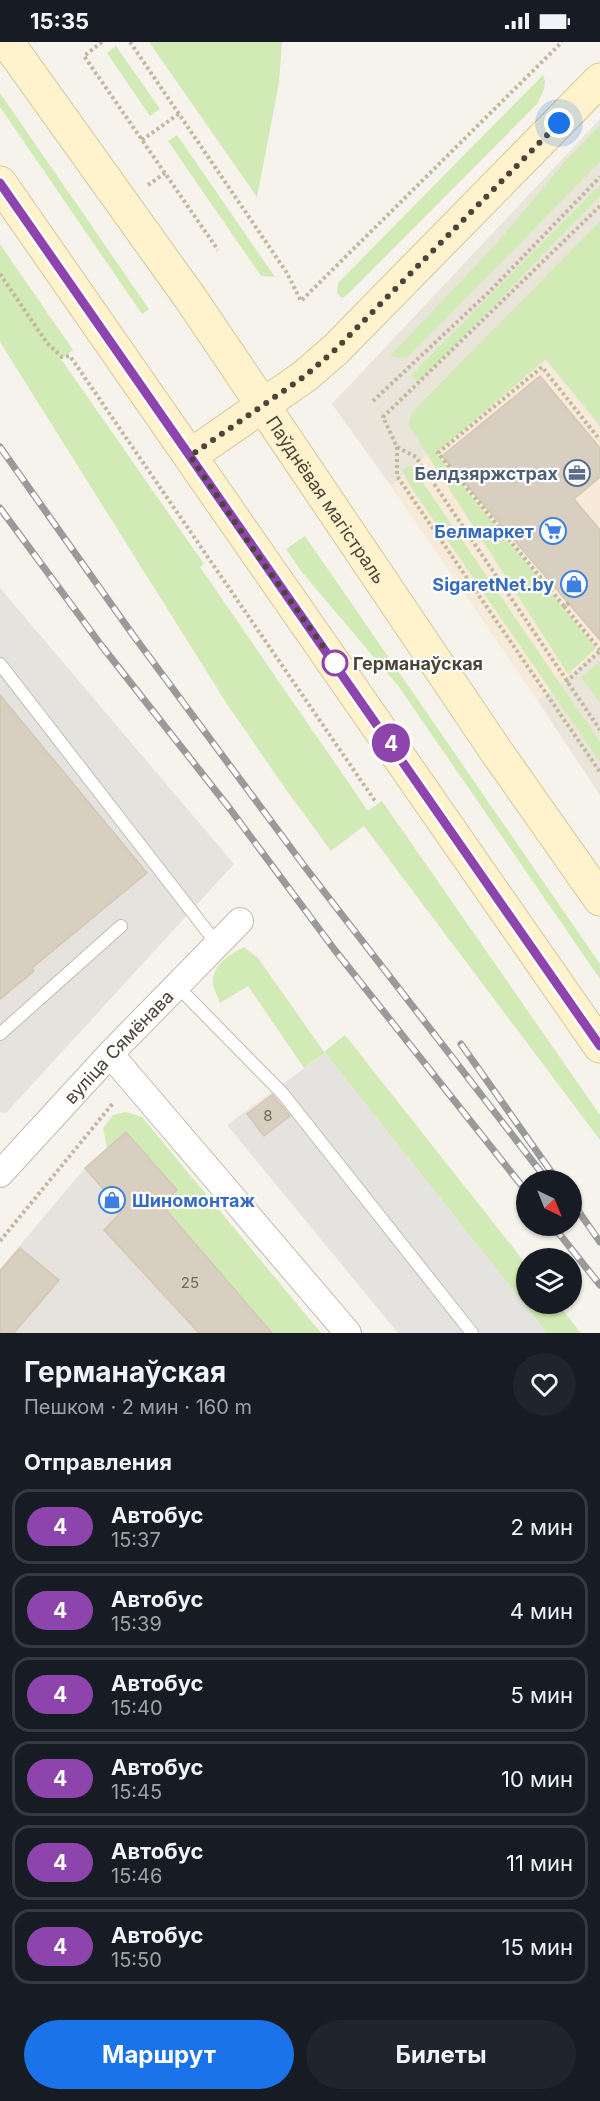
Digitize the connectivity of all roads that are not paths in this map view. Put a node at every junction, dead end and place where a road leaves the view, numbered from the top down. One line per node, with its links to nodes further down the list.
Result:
1 (7, 42): 4 (main road, Паўднёвая магістраль)
2 (600, 80): 4 (main road)
3 (0, 183): 5 (main road)
4 (262, 404): 5 (main road); 7 (main road, Паўднёвая магістраль)
5 (190, 456): 13 (main road)
6 (0, 664): 10 (lane)
7 (600, 899)
8 (240, 921): 10 (street, вуліца Сямёнава)
9 (122, 926): 12 (lane)
10 (217, 944): 11 (street, вуліца Сямёнава)
11 (177, 986): 14 (street, вуліца Сямёнава); 17 (lane)
12 (0, 1035)
13 (600, 1046)
14 (110, 1054): 15 (street, вуліца Сямёнава); 16 (street)
15 (0, 1174)
16 (348, 1333)
17 (472, 1333)

